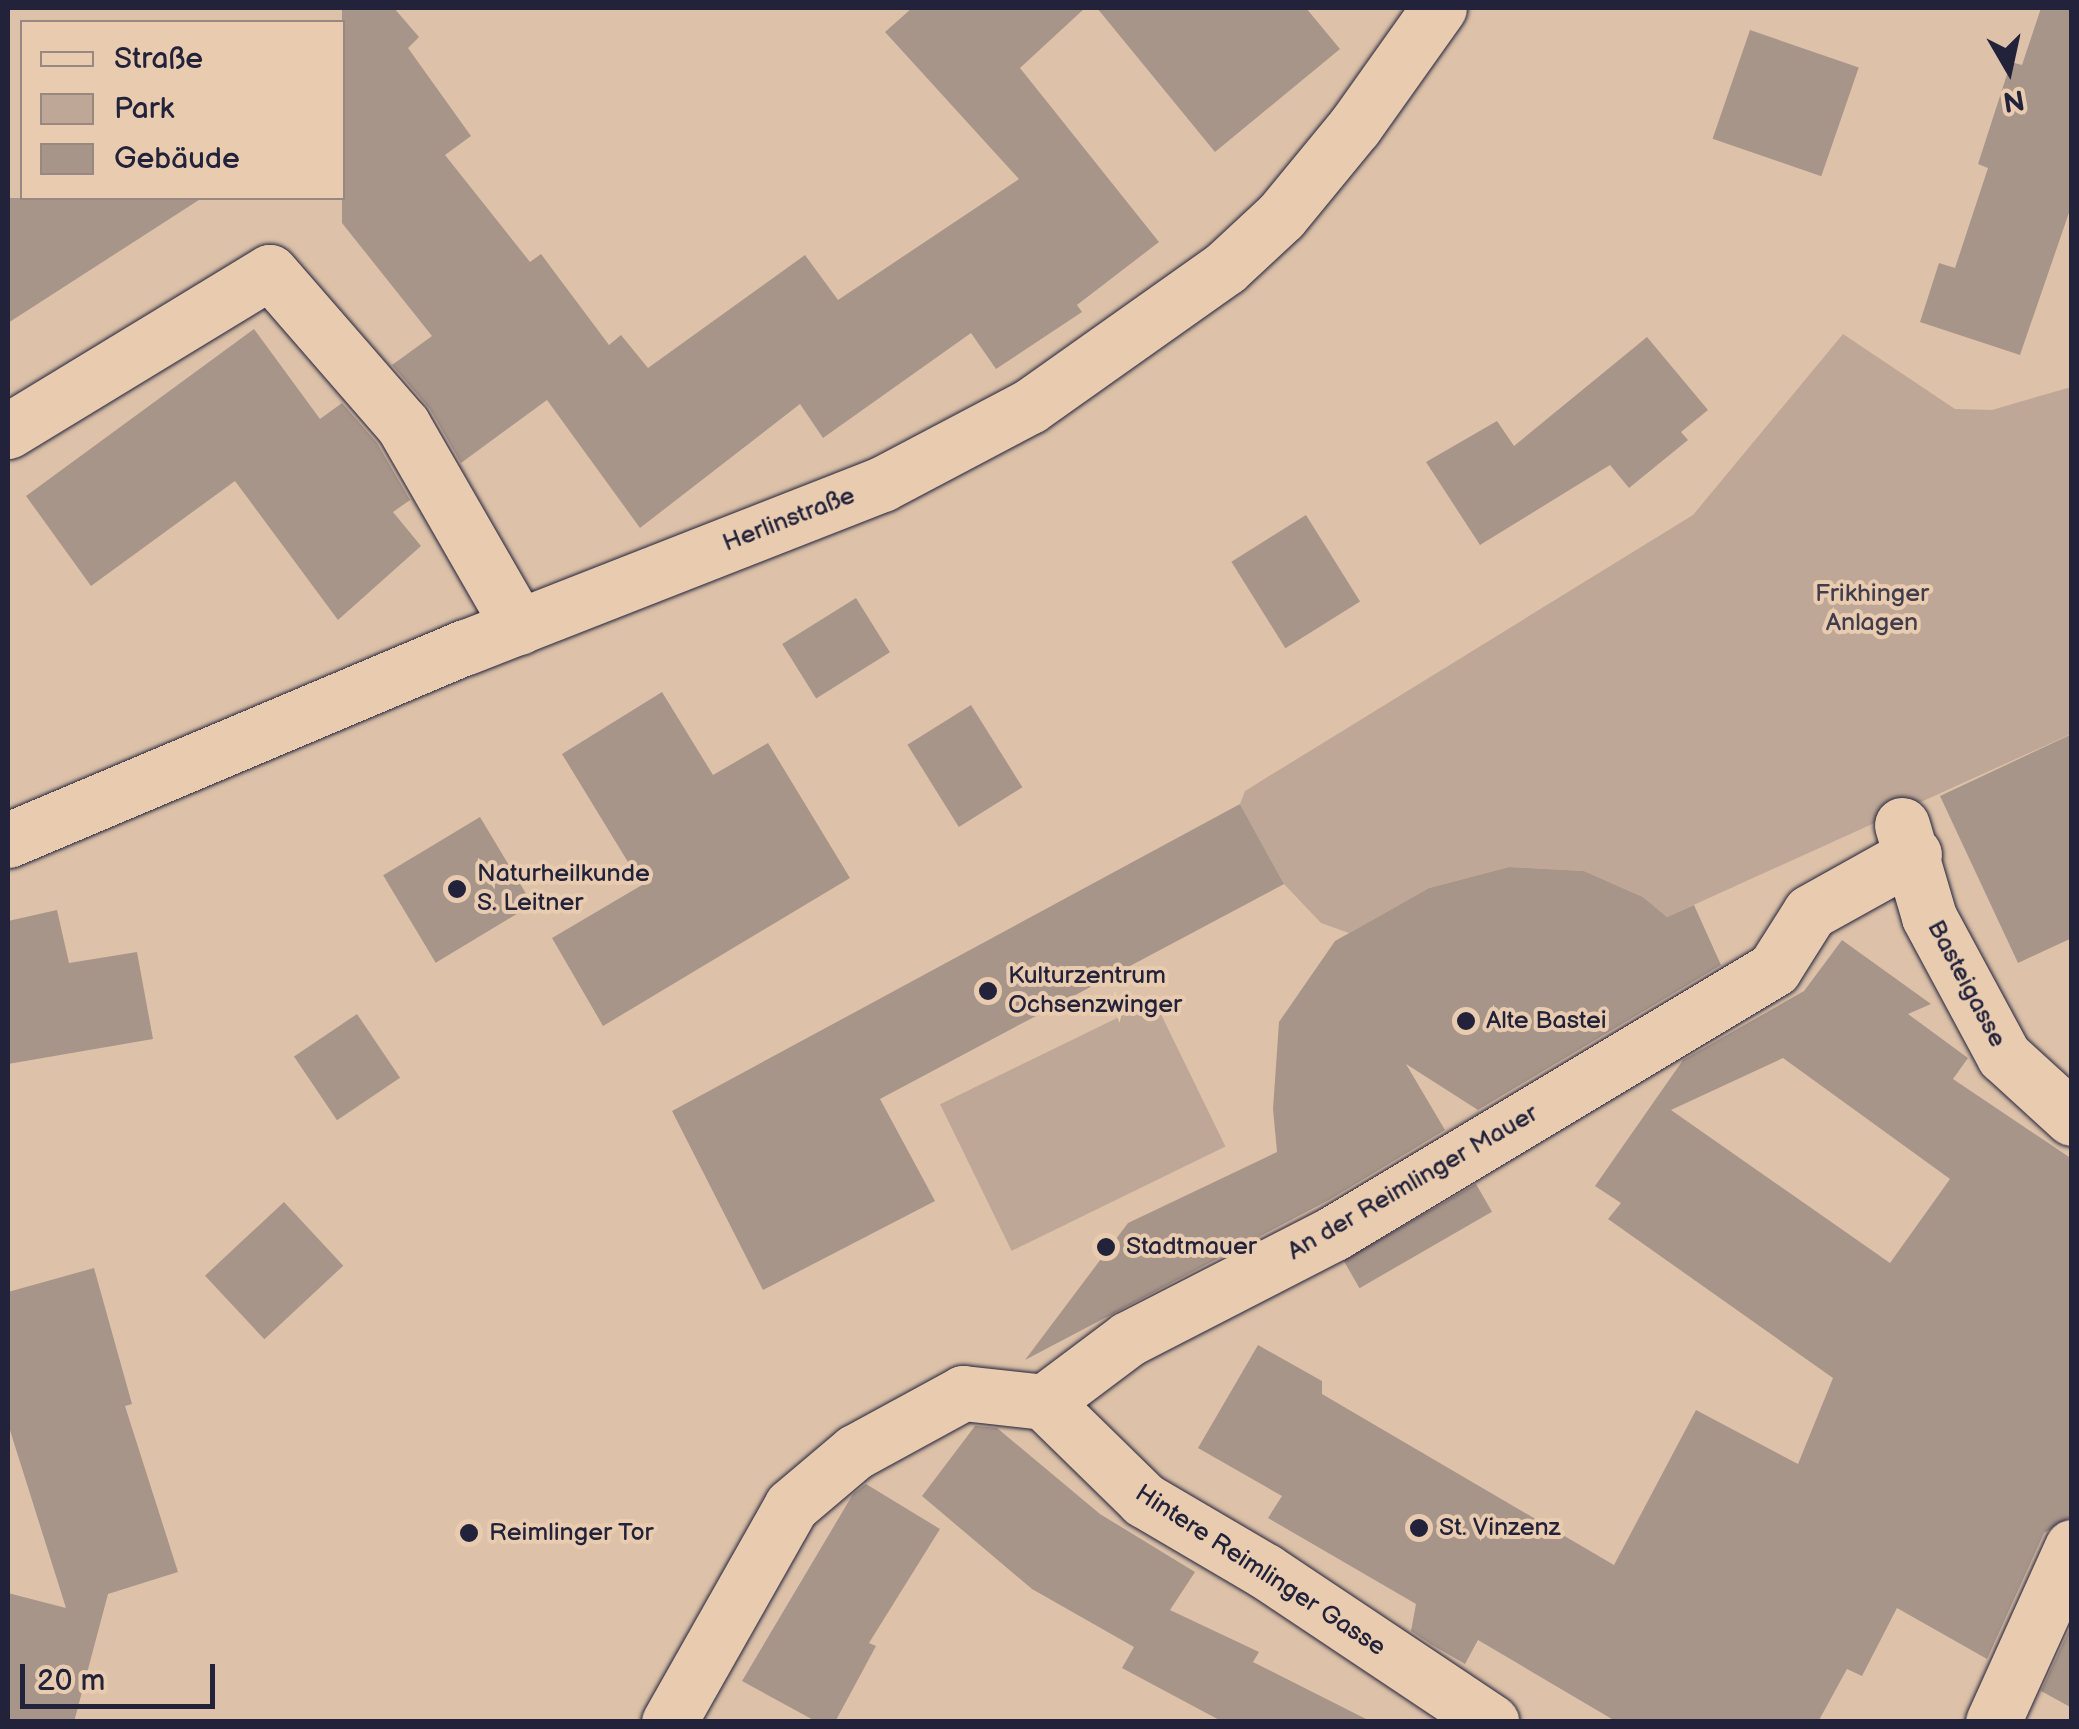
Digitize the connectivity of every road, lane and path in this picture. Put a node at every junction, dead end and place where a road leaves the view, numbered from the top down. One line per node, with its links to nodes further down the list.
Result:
1 (1439, 8): 3 (street, Herlinstraße)
2 (8, 431): 3 (street)
3 (518, 627): 4 (street, Herlinstraße)
4 (8, 840)
5 (1908, 840): 6 (street, Basteigasse); 7 (street, An der Reimlinger Mauer)
6 (2072, 1118)
7 (1044, 1402): 9 (street); 10 (street, Hintere Reimlinger Gasse)
8 (2072, 1547): 11 (street)
9 (668, 1722)
10 (1490, 1722)
11 (1993, 1722)

